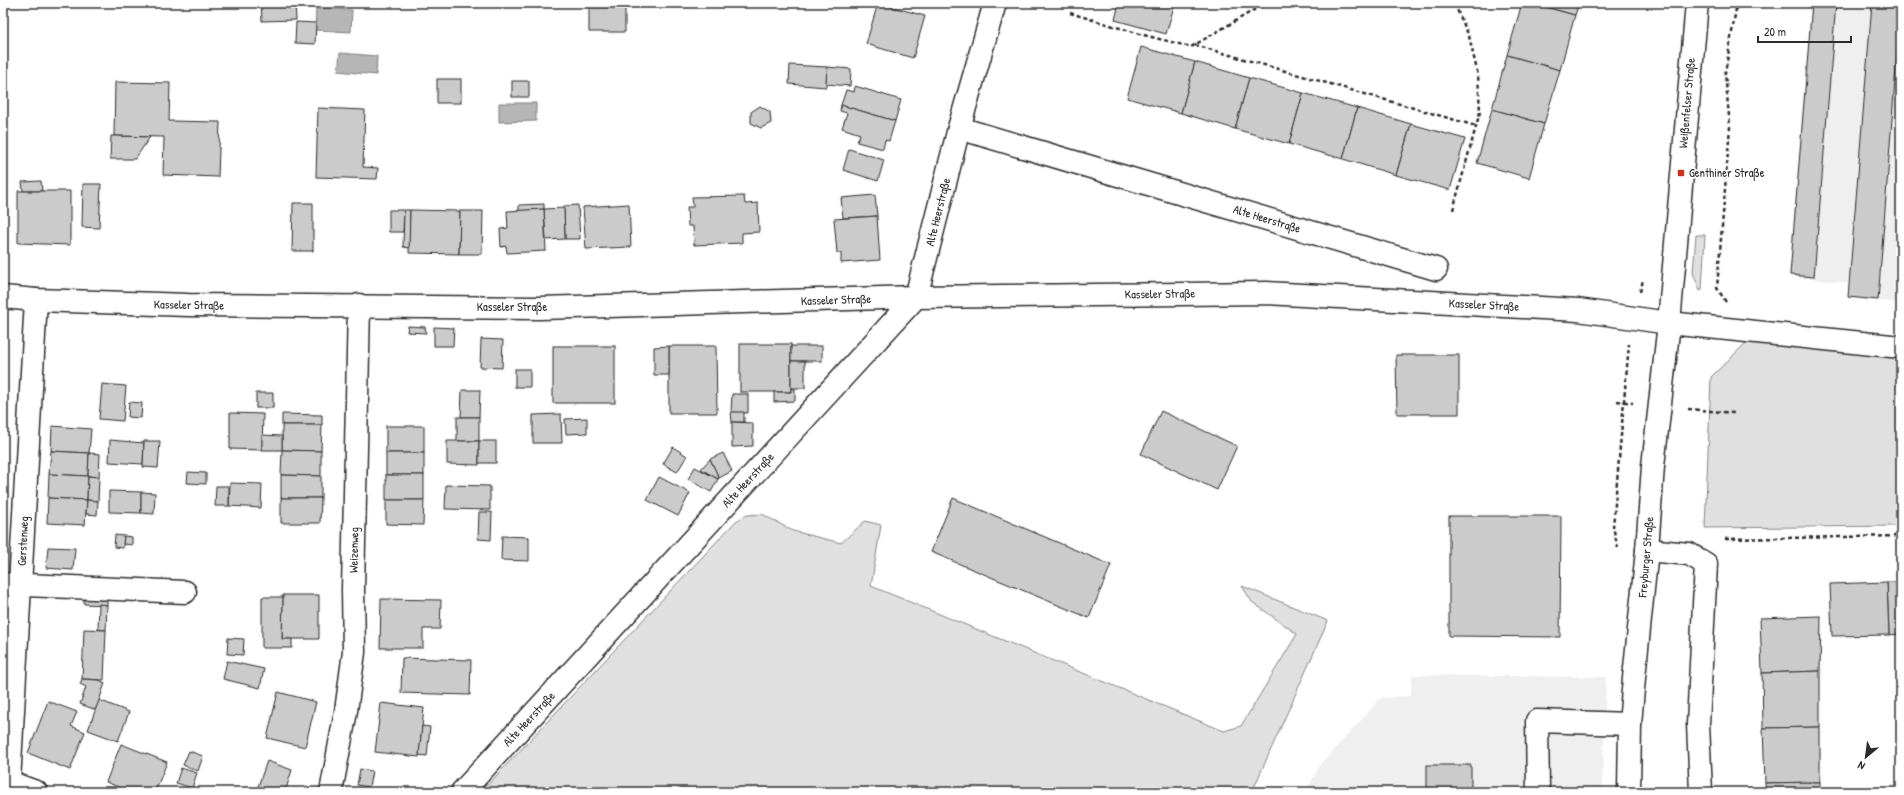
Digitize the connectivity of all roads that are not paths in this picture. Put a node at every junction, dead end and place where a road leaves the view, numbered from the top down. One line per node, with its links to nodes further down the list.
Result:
1 (994, 3): 3 (street, Alte Heerstraße)
2 (1697, 3): 9 (street, Weißenfelser Straße)
3 (959, 128): 4 (street, Alte Heerstraße); 6 (street, Alte Heerstraße)
4 (1436, 269)
5 (3, 297): 7 (street, Kasseler Straße)
6 (916, 298): 8 (street, Kasseler Straße); 9 (street, Kasseler Straße); 18 (street, Alte Heerstraße)
7 (36, 300): 8 (street, Kasseler Straße); 12 (street, Gerstenweg)
8 (359, 305): 17 (street, Weizenweg)
9 (1669, 323): 10 (street); 11 (street, Freyburger Straße)
10 (1901, 348)
11 (1647, 550): 14 (street, Freyburger Straße); 21 (street)
12 (12, 585): 13 (street); 15 (street, Gerstenweg)
13 (185, 592)
14 (1630, 724): 19 (street); 20 (street, Freyburger Straße)
15 (6, 781): 16 (street)
16 (36, 792)
17 (331, 792)
18 (462, 792)
19 (1538, 792)
20 (1629, 792)
21 (1701, 792)

